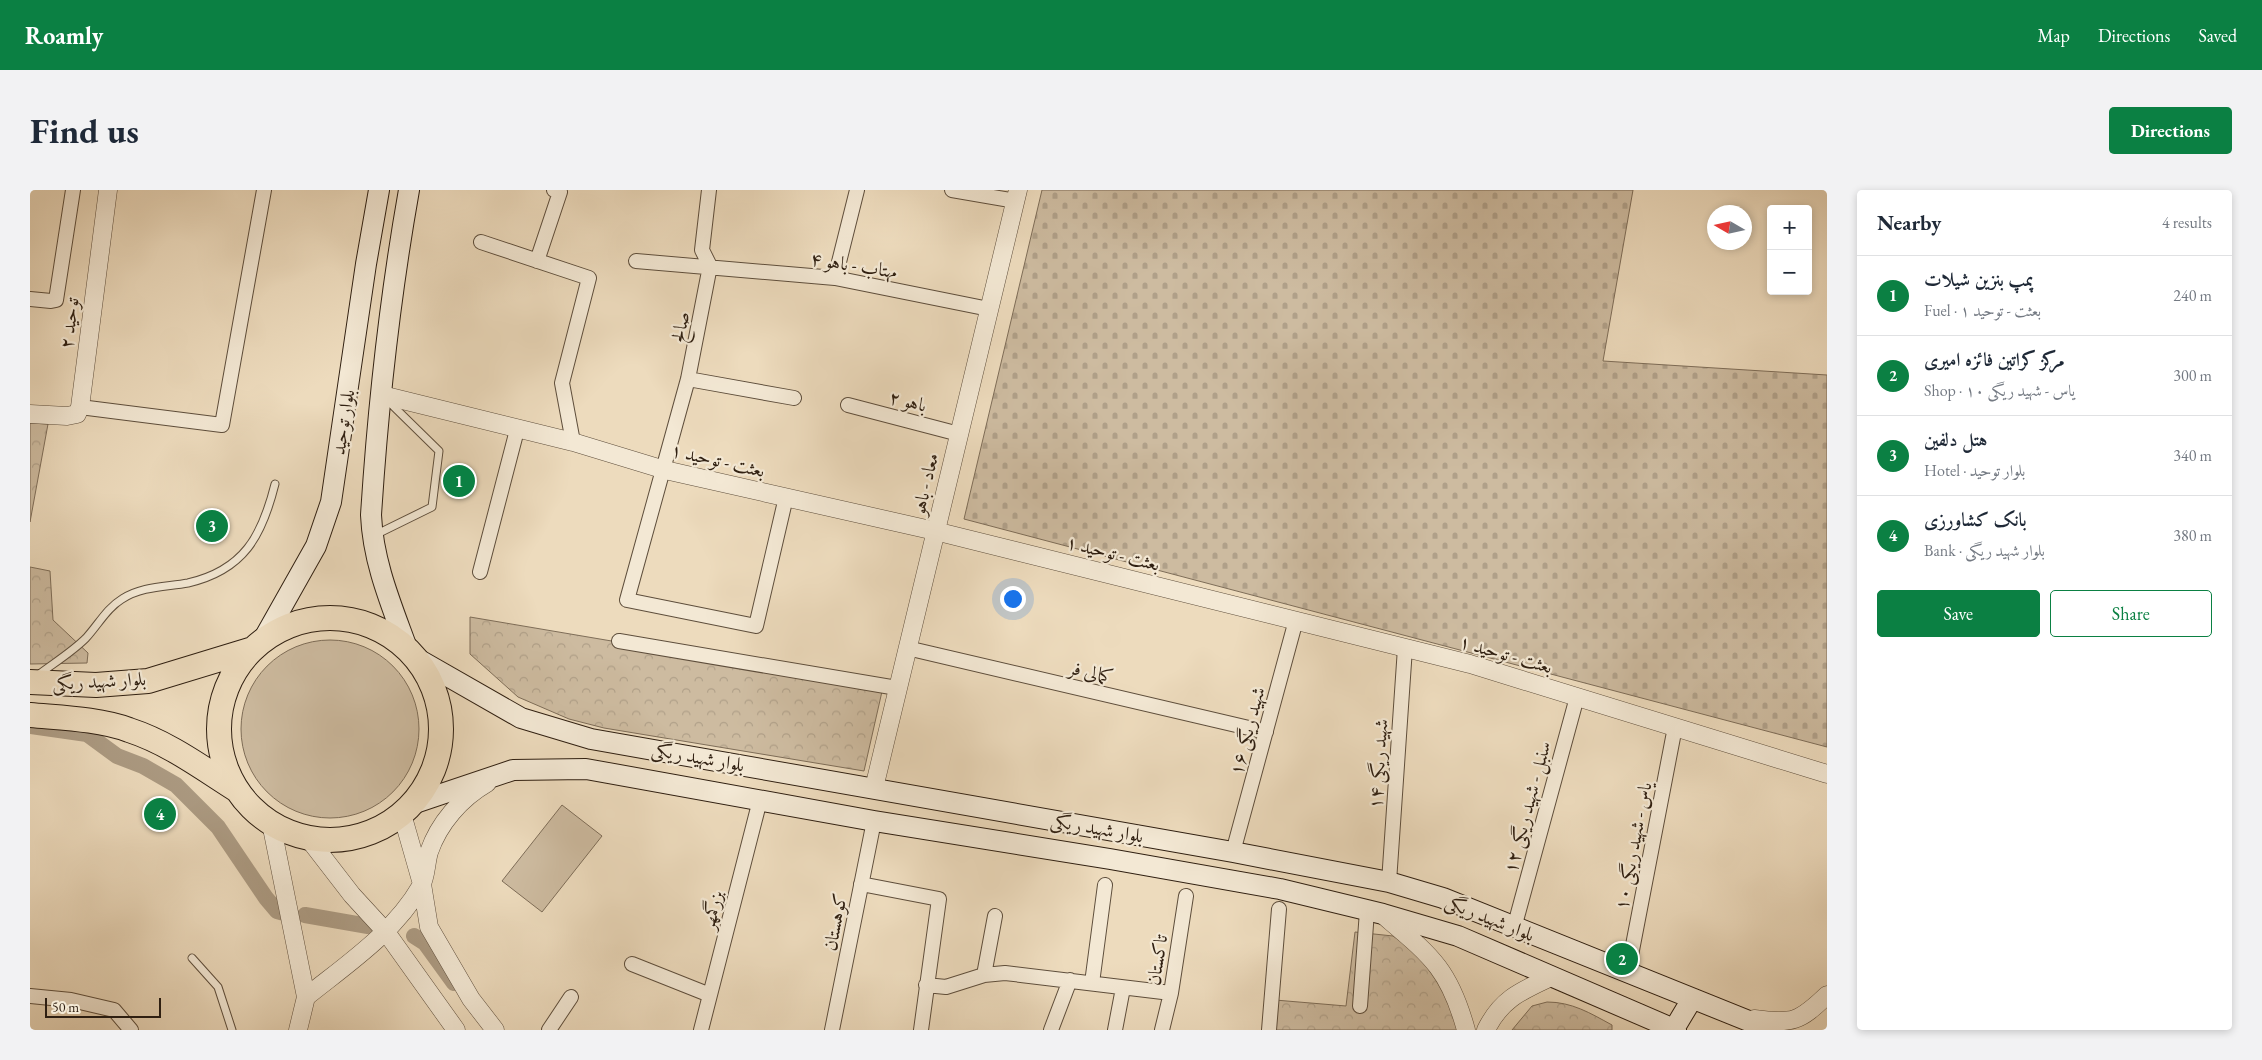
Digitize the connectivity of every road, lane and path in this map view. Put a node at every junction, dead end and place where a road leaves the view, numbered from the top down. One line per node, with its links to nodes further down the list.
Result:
1 (72, 190): 16 (street)
2 (108, 190): 22 (street, توحید ۲)
3 (264, 190): 22 (street)
4 (379, 190): 35 (main road, بلوار توحید)
5 (409, 190): 19 (main road, بلوار توحید)
6 (554, 190): 12 (street)
7 (709, 190): 14 (street, صالح)
8 (857, 190): 15 (street)
9 (952, 190): 10 (street)
10 (1017, 196): 17 (street, معاد - باهو)
11 (481, 242): 12 (street)
12 (537, 261): 26 (street)
13 (636, 261): 14 (street, مهتاب - باهو ۴)
14 (710, 266): 15 (street, مهتاب - باهو ۴); 18 (street, صالح)
15 (836, 278): 17 (street, مهتاب - باهو ۴)
16 (30, 299)
17 (989, 309): 25 (street, معاد - باهو)
18 (688, 380): 20 (street); 27 (street, صالح)
19 (382, 395): 24 (street, بعثت - توحید ۱); 31 (main road, بلوار توحید); 31 (lane)
20 (794, 398)
21 (848, 405): 25 (street, باهو ۲)
22 (80, 408): 23 (street)
23 (30, 414)
24 (517, 430): 26 (street, بعثت - توحید ۱); 32 (street)
25 (959, 434): 30 (street, معاد - باهو)
26 (573, 442): 27 (street, بعثت - توحید ۱)
27 (665, 470): 29 (street, بعثت - توحید ۱); 29 (street, صالح)
28 (275, 484): 39 (lane)
29 (786, 497): 30 (street, بعثت - توحید ۱)
30 (935, 532): 33 (street, بعثت - توحید ۱); 36 (street, معاد - باهو)
31 (372, 537): 38 (main road, بلوار توحید)
32 (480, 572)
33 (1296, 620): 37 (street, بعثت - توحید ۱); 44 (street, شهید ریگی ۱۶)
34 (618, 641): 40 (street)
35 (258, 644): 38 (highway); 39 (highway, بلوار شهید ریگی); 48 (highway)
36 (907, 648): 40 (street, معاد - باهو); 44 (street, کمالی فر)
37 (1405, 648): 41 (street, بعثت - توحید ۱); 55 (street, شهید ریگی ۱۴)
38 (411, 653): 47 (main road, بلوار شهید ریگی); 50 (highway)
39 (30, 682)
40 (897, 688): 47 (street, معاد - باهو)
41 (1577, 697): 43 (street, بعثت - توحید ۱); 63 (street, سنبل - شهید ریگی ۱۲)
42 (30, 715): 48 (highway, بلوار شهید ریگی)
43 (1675, 727): 45 (street, بعثت - توحید ۱); 67 (street, یاس - شهید ریگی ۱۰)
44 (1266, 732): 54 (street, شهید ریگی ۱۶)
45 (1827, 774)
46 (498, 776): 49 (main road, بلوار شهید ریگی); 50 (main road, بلوار شهید ریگی); 56 (street)
47 (874, 788): 54 (main road, بلوار شهید ریگی)
48 (237, 790): 52 (highway)
49 (760, 800): 51 (main road, بلوار شهید ریگی); 75 (street, بزرگمهر)
50 (407, 809): 53 (highway); 56 (street)
51 (874, 821): 57 (street, کوهستان); 61 (main road, بلوار شهید ریگی)
52 (271, 823): 53 (highway); 78 (street)
53 (308, 838): 64 (street)
54 (1233, 852): 55 (main road, بلوار شهید ریگی)
55 (1389, 882): 63 (main road, بلوار شهید ریگی)
56 (422, 884): 64 (street); 88 (street)
57 (861, 884): 72 (street); 91 (street, کوهستان)
58 (1105, 885): 71 (street)
59 (1186, 896): 74 (street, تاکستان)
60 (1279, 909): 96 (street)
61 (1375, 913): 69 (main road, بلوار شهید ریگی); 81 (street); 97 (street)
62 (995, 916): 68 (street)
63 (1514, 928): 67 (main road, بلوار شهید ریگی)
64 (386, 932): 78 (street); 87 (street)
65 (192, 958): 85 (lane)
66 (632, 964): 75 (street)
67 (1628, 971): 80 (main road, بلوار شهید ریگی)
68 (984, 975): 70 (street); 72 (street)
69 (1551, 977): 83 (main road, بلوار شهید ریگی); 98 (street)
70 (1070, 980): 71 (street); 93 (street)
71 (1092, 983): 73 (street)
72 (926, 985): 92 (street)
73 (1123, 988): 74 (street); 94 (street)
74 (1171, 993): 95 (street, تاکستان)
75 (710, 995): 90 (street, بزرگمهر)
76 (1827, 995): 82 (street)
77 (30, 996): 84 (street)
78 (306, 997): 86 (street)
79 (571, 997): 89 (street)
80 (1692, 999): 82 (main road, بلوار شهید ریگی); 83 (main road)
81 (1360, 1006)
82 (1744, 1018): 99 (main road, بلوار شهید ریگی)
83 (1675, 1029)
84 (132, 1030)
85 (232, 1030)
86 (298, 1030)
87 (456, 1030)
88 (495, 1030)
89 (549, 1030)
90 (701, 1030)
91 (832, 1030)
92 (921, 1030)
93 (1051, 1030)
94 (1115, 1030)
95 (1162, 1030)
96 (1269, 1030)
97 (1466, 1030)
98 (1486, 1030)
99 (1771, 1030)

